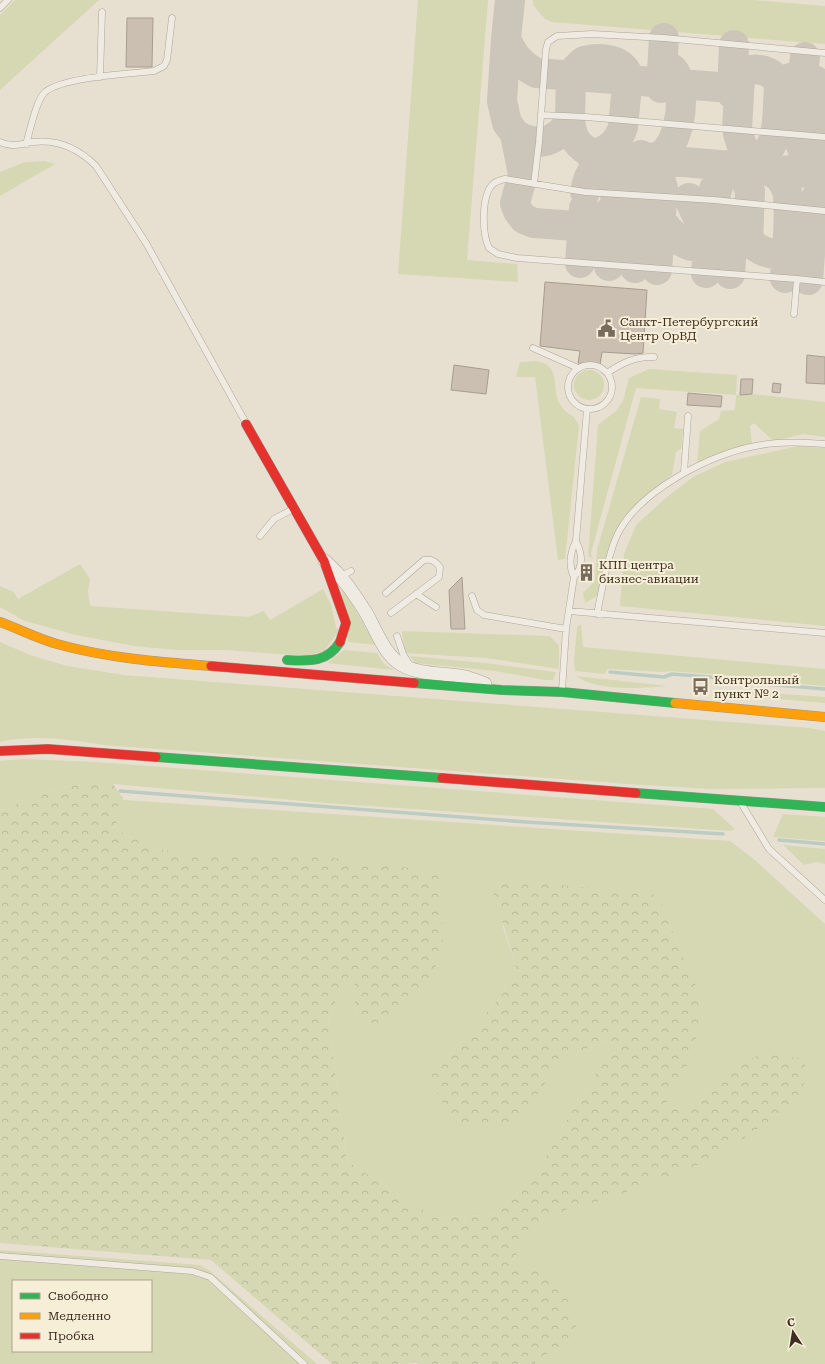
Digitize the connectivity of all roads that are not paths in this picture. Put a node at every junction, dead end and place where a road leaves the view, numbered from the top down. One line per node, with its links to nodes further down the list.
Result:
1 (8, 0): 2 (lane)
2 (0, 8)
3 (102, 12): 6 (lane)
4 (172, 18): 6 (lane)
5 (825, 53): 7 (lane)
6 (100, 77): 10 (lane)
7 (541, 115): 8 (lane); 11 (lane)
8 (825, 136)
9 (0, 142): 10 (lane)
10 (26, 144): 22 (lane)
11 (534, 184): 12 (lane); 13 (lane)
12 (825, 211)
13 (797, 279): 14 (lane); 15 (lane)
14 (825, 282)
15 (794, 314)
16 (533, 348): 18 (lane)
17 (654, 357): 19 (lane)
18 (578, 368): 19 (lane); 20 (lane)
19 (607, 373): 20 (lane)
20 (587, 409): 27 (lane)
21 (688, 416): 24 (lane)
22 (246, 424): 25 (main road)
23 (825, 444): 24 (lane)
24 (684, 472): 37 (lane)
25 (295, 508): 26 (lane); 28 (main road)
26 (260, 536)
27 (576, 540): 30 (lane); 30 (lane)
28 (324, 560): 29 (street)
29 (341, 576): 43 (main road); 45 (street)
30 (574, 577): 35 (lane)
31 (386, 593): 32 (lane)
32 (416, 594): 34 (lane); 36 (lane)
33 (472, 596): 39 (lane)
34 (436, 607)
35 (569, 611): 37 (lane); 39 (lane)
36 (391, 613)
37 (597, 614): 40 (lane)
38 (0, 622): 44 (main road)
39 (566, 629): 47 (lane)
40 (825, 633)
41 (397, 636): 45 (lane)
42 (233, 658): 44 (main road)
43 (276, 660)
44 (185, 663): 46 (main road)
45 (413, 670): 46 (street)
46 (502, 690): 47 (main road)
47 (562, 692): 48 (main road)
48 (772, 712): 49 (main road); 50 (main road)
49 (825, 716)
50 (825, 723)
51 (0, 751): 52 (main road)
52 (740, 802): 53 (main road); 54 (lane)
53 (825, 807)
54 (825, 900)
55 (0, 1256): 56 (lane)
56 (304, 1364)

